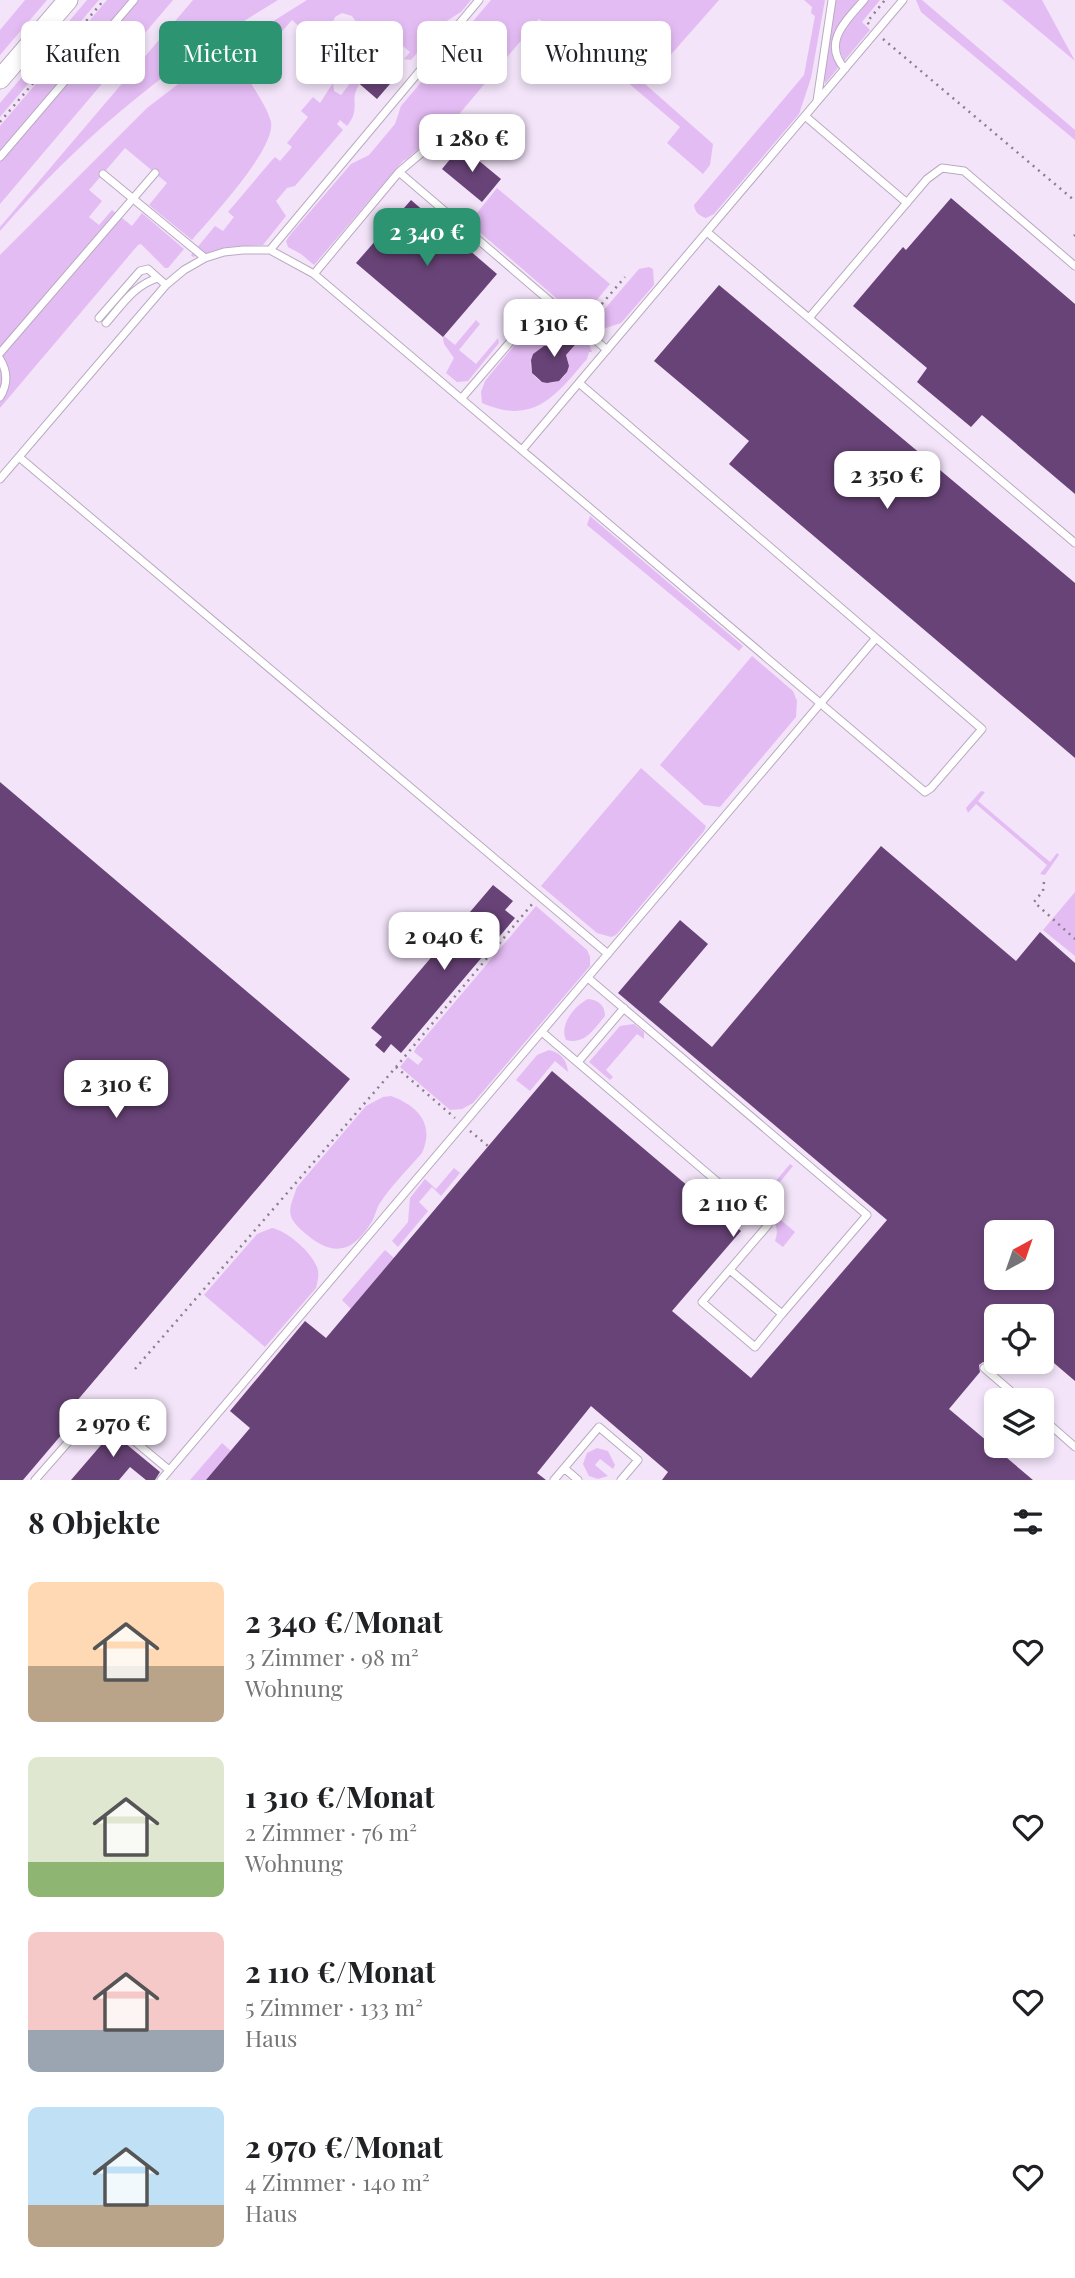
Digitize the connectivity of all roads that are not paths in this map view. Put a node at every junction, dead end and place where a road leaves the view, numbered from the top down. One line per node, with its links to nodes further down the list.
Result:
1 (68, 0): 8 (main road)
2 (134, 0): 12 (lane)
3 (479, 0): 19 (lane)
4 (832, 0): 9 (lane)
5 (864, 0): 7 (lane)
6 (904, 0): 7 (lane)
7 (845, 69): 9 (lane)
8 (0, 79)
9 (817, 102): 10 (lane)
10 (805, 116): 17 (lane); 18 (lane)
11 (452, 139): 13 (lane)
12 (0, 157)
13 (399, 172): 22 (lane); 25 (lane)
14 (155, 173): 16 (lane)
15 (103, 174): 16 (lane)
16 (133, 199): 20 (lane); 28 (lane)
17 (907, 202): 21 (lane); 26 (lane)
18 (707, 232): 26 (lane); 27 (lane)
19 (270, 250): 20 (lane); 22 (lane)
20 (205, 258): 24 (lane)
21 (1075, 266)
22 (314, 274): 32 (lane)
23 (158, 278): 23 (lane); 24 (lane)
24 (166, 285): 34 (lane)
25 (547, 299): 27 (lane); 32 (lane)
26 (809, 318): 36 (lane)
27 (607, 350): 30 (lane)
28 (0, 354)
29 (0, 359): 31 (lane)
30 (579, 383): 33 (lane); 37 (lane)
31 (0, 397)
32 (461, 399): 33 (lane)
33 (522, 450): 38 (lane)
34 (19, 457): 35 (lane); 39 (lane)
35 (0, 479)
36 (1075, 543)
37 (876, 638): 38 (lane); 38 (lane)
38 (821, 704): 39 (lane)
39 (608, 954): 40 (lane)
40 (588, 978): 41 (lane); 42 (lane)
41 (624, 1008): 43 (lane); 45 (lane)
42 (542, 1031): 43 (lane); 51 (lane)
43 (578, 1062): 44 (lane)
44 (730, 1270): 45 (lane); 45 (lane)
45 (782, 1314)
46 (991, 1374): 47 (lane)
47 (1007, 1388)
48 (1054, 1429): 49 (lane)
49 (1075, 1447)
50 (564, 1468): 54 (lane); 55 (lane); 56 (lane)
51 (169, 1470): 52 (lane); 53 (lane)
52 (35, 1480)
53 (161, 1480)
54 (554, 1480)
55 (578, 1480)
56 (621, 1480)

